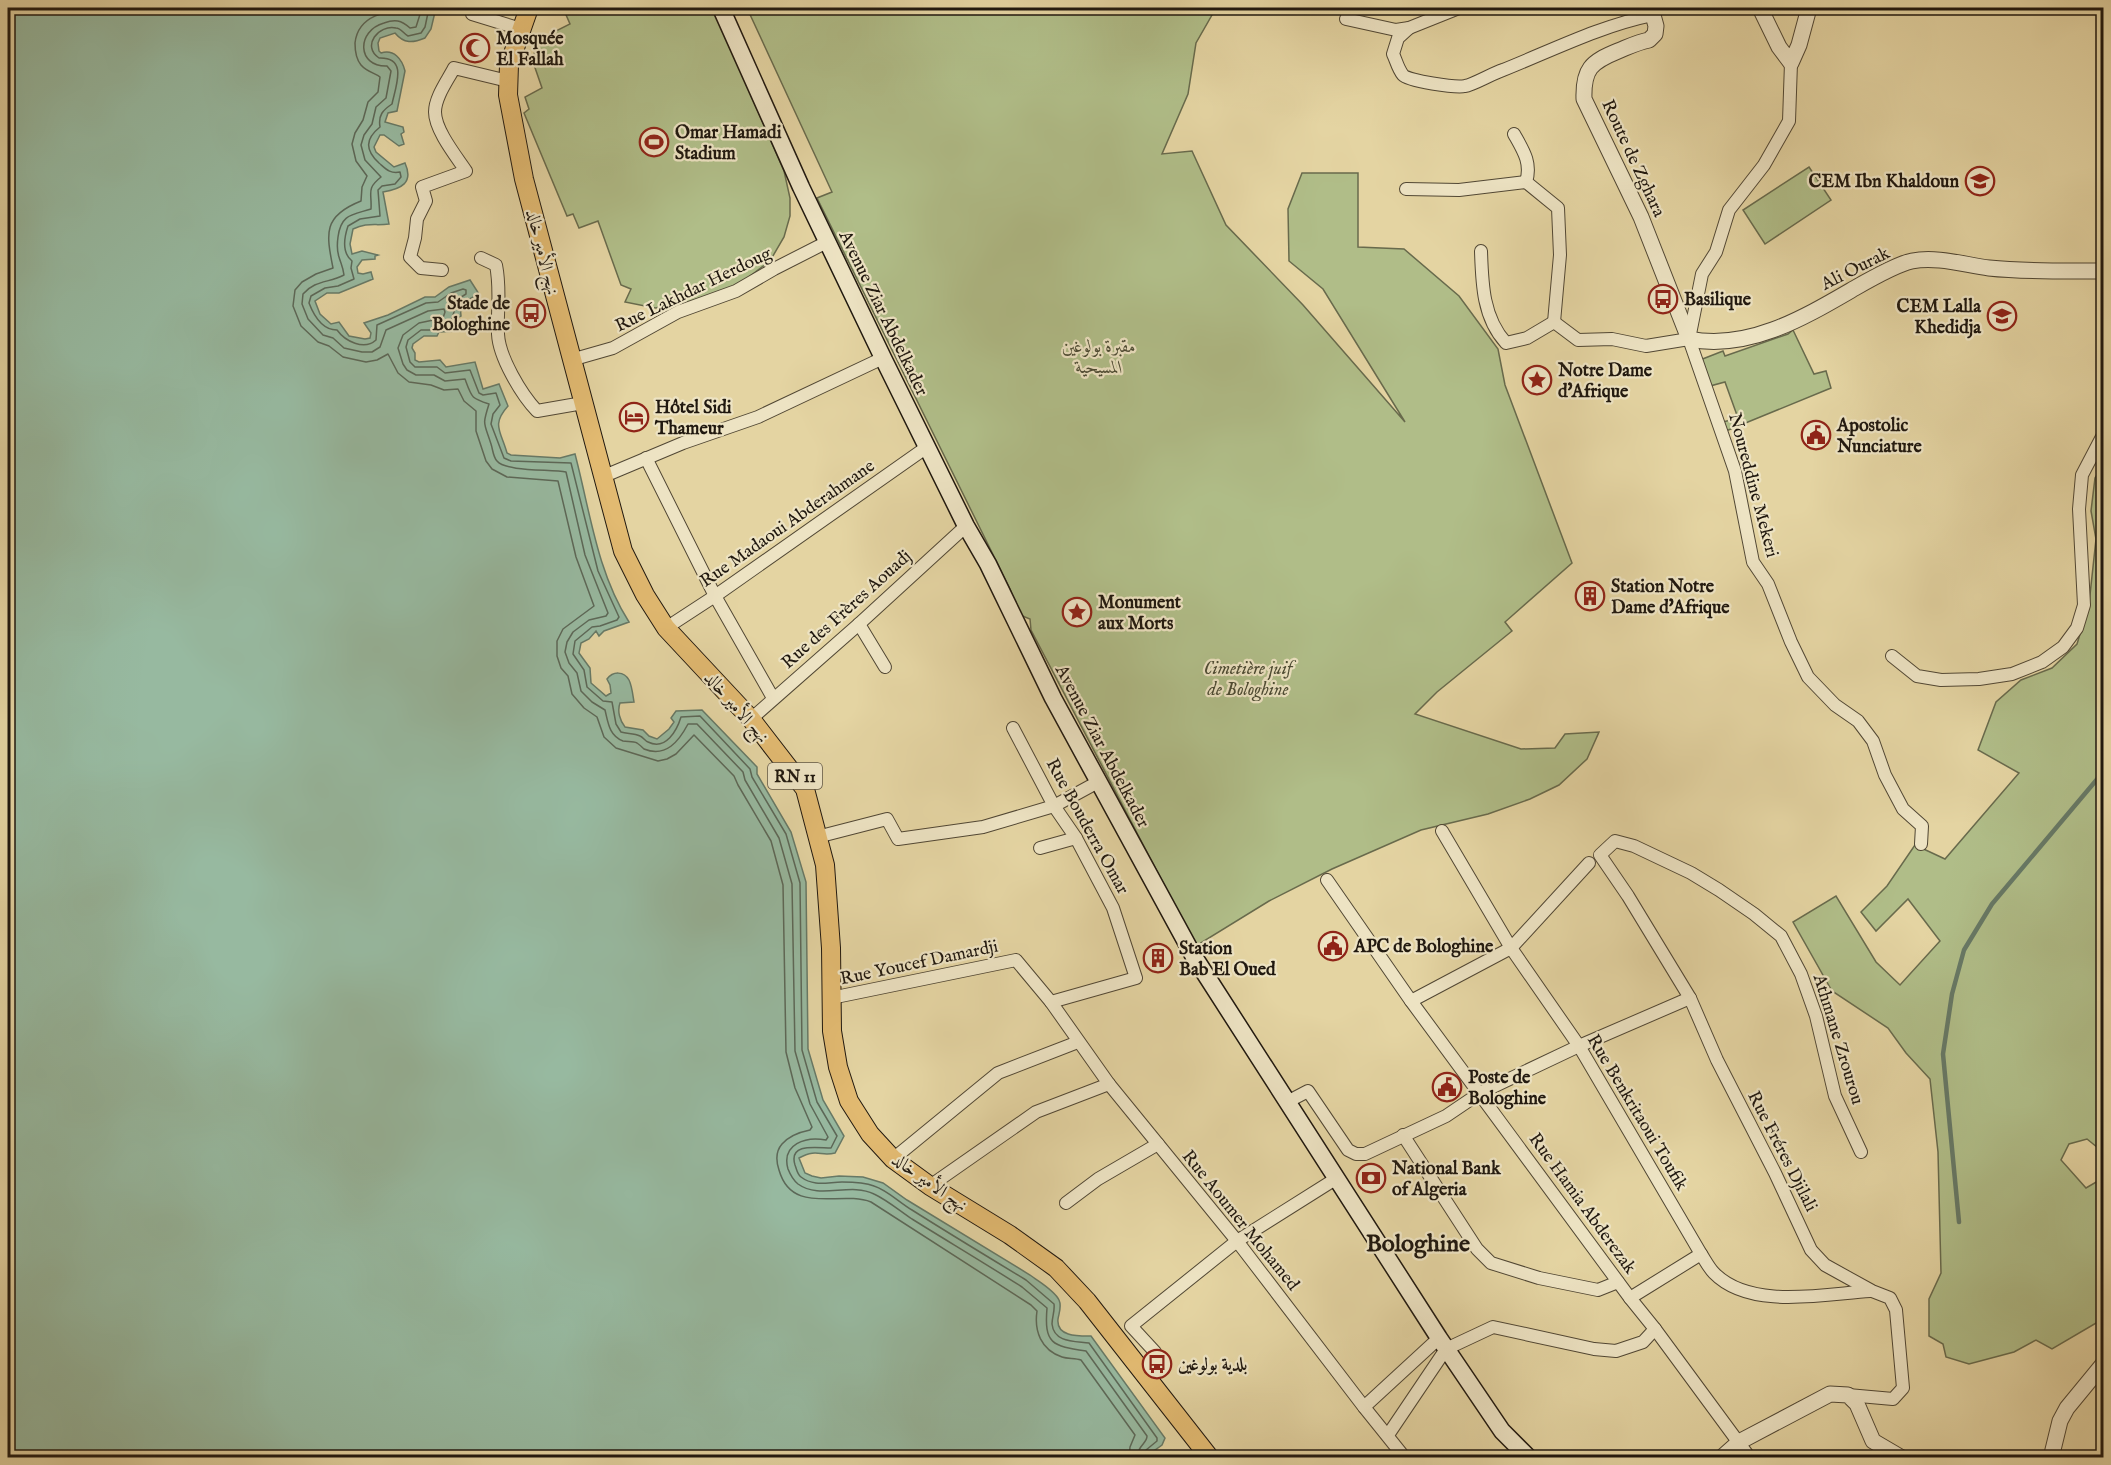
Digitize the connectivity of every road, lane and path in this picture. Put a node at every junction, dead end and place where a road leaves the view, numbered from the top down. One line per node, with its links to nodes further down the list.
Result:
1 (474, 8): 10 (street)
2 (529, 8): 10 (main road, نهج الأمير خالد / RN 11)
3 (721, 8): 16 (main road, Avenue Ziar Abdelkader)
4 (1459, 8): 9 (street)
5 (1760, 8): 11 (street)
6 (1809, 8): 11 (street)
7 (1652, 11): 9 (street); 22 (street, Route de Zghara)
8 (1347, 19): 9 (street)
9 (1409, 28)
10 (521, 29): 12 (main road, نهج الأمير خالد / RN 11)
11 (1791, 63): 22 (street)
12 (508, 81): 19 (street); 24 (main road, نهج الأمير خالد / RN 11)
13 (1514, 134): 14 (street)
14 (1526, 182): 15 (street); 21 (street)
15 (1406, 189)
16 (827, 242): 23 (main road, Avenue Ziar Abdelkader); 24 (street, Rue Lakhdar Herdoug)
17 (1481, 251): 21 (street)
18 (481, 258): 25 (street)
19 (442, 270)
20 (2103, 271): 22 (street, Ali Ourak)
21 (1554, 322): 22 (street)
22 (1695, 341): 44 (street, Noureddine Mekeri)
23 (882, 358): 27 (main road, Avenue Ziar Abdelkader); 28 (street)
24 (572, 360): 25 (main road, نهج الأمير خالد / RN 11)
25 (583, 403): 29 (main road, نهج الأمير خالد / RN 11)
26 (2103, 433): 34 (street)
27 (927, 447): 30 (main road, Avenue Ziar Abdelkader); 31 (street, Rue Madaoui Abderahmane)
28 (646, 458): 29 (street); 31 (street)
29 (603, 477): 33 (main road, نهج الأمير خالد / RN 11)
30 (966, 526): 32 (street, Rue des Frères Aouadj); 39 (main road, Avenue Ziar Abdelkader)
31 (715, 596): 33 (street, Rue Madaoui Abderahmane); 36 (street)
32 (859, 624): 35 (street); 36 (street, Rue des Frères Aouadj)
33 (666, 628): 37 (main road, نهج الأمير خالد / RN 11)
34 (1892, 656)
35 (885, 667)
36 (773, 698): 37 (street, Rue des Frères Aouadj)
37 (750, 718): 42 (main road, نهج الأمير خالد / RN 11)
38 (1013, 728): 40 (street, Rue Bouderra Omar)
39 (1098, 782): 40 (street); 58 (main road, Avenue Ziar Abdelkader)
40 (1054, 806): 42 (street); 43 (street, Rue Bouderra Omar)
41 (1442, 831): 49 (street, Rue Benkritaoui Toufik)
42 (817, 837): 50 (main road, نهج الأمير خالد / RN 11)
43 (1076, 838): 45 (street); 53 (street, Rue Bouderra Omar)
44 (1921, 844)
45 (1040, 848)
46 (1600, 855): 51 (street, Rue Fréres Djilali); 61 (street, Athmane Zrourou)
47 (1589, 863): 49 (street)
48 (1327, 880): 52 (street, Rue Hamia Abderezak)
49 (1511, 948): 52 (street); 55 (street, Rue Benkritaoui Toufik)
50 (831, 998): 53 (street, Rue Youcef Damardji); 62 (main road, نهج الأمير خالد / RN 11)
51 (1690, 998): 55 (street); 69 (street, Rue Fréres Djilali)
52 (1411, 1001): 57 (street, Rue Hamia Abderezak)
53 (1051, 1002): 54 (street, Rue Aoumer Mohamed)
54 (1078, 1042): 56 (street, Rue Aoumer Mohamed); 62 (street)
55 (1579, 1046): 57 (street); 67 (street, Rue Benkritaoui Toufik)
56 (1109, 1084): 60 (street, Rue Aoumer Mohamed); 64 (street)
57 (1480, 1093): 59 (street); 68 (street, Rue Hamia Abderezak)
58 (1287, 1102): 59 (street); 63 (main road, Avenue Ziar Abdelkader)
59 (1403, 1135): 68 (street)
60 (1158, 1144): 65 (street); 66 (street, Rue Aoumer Mohamed)
61 (1861, 1152)
62 (893, 1159): 64 (main road, نهج الأمير خالد / RN 11)
63 (1337, 1178): 66 (street); 72 (main road, Avenue Ziar Abdelkader)
64 (930, 1186): 74 (main road, نهج الأمير خالد / RN 11)
65 (1066, 1203)
66 (1237, 1241): 74 (street); 76 (street, Rue Aoumer Mohamed)
67 (1701, 1254): 69 (street, Rue Benkritaoui Toufik); 70 (street)
68 (1618, 1282): 70 (street, Rue Hamia Abderezak)
69 (1872, 1291): 75 (street, Rue Fréres Djilali)
70 (1630, 1298): 71 (street, Rue Hamia Abderezak)
71 (1655, 1329): 72 (street); 78 (street, Rue Hamia Abderezak)
72 (1442, 1343): 76 (street); 77 (street); 81 (main road, Avenue Ziar Abdelkader)
73 (2103, 1363): 85 (street)
74 (1153, 1387): 79 (main road, نهج الأمير خالد / RN 11)
75 (1848, 1395): 78 (street); 84 (street)
76 (1364, 1407): 77 (street, Rue Aoumer Mohamed)
77 (1388, 1436): 80 (street, Rue Aoumer Mohamed)
78 (1738, 1442): 82 (street); 83 (street, Rue Hamia Abderezak)
79 (1210, 1458)
80 (1406, 1458)
81 (1529, 1458)
82 (1721, 1458)
83 (1750, 1458)
84 (1902, 1458)
85 (2051, 1458)

